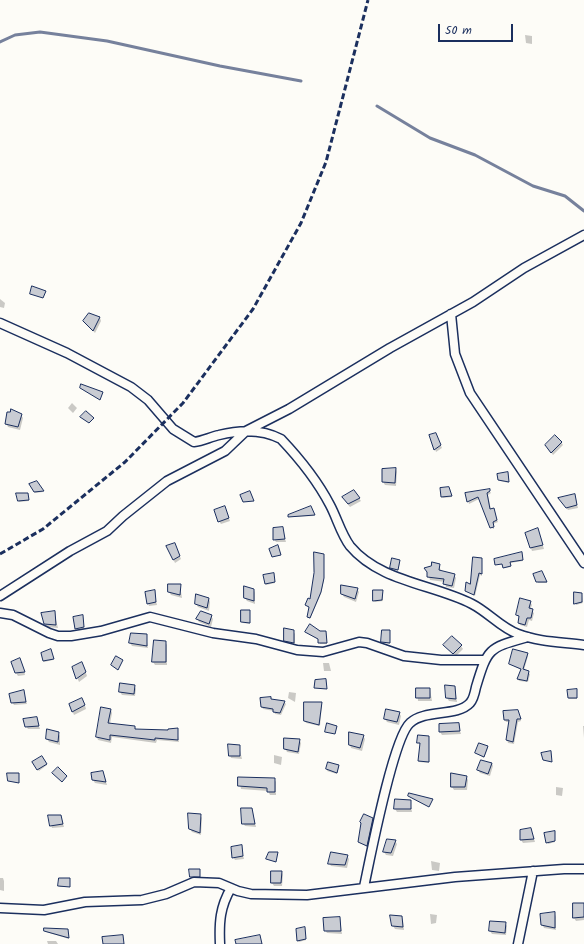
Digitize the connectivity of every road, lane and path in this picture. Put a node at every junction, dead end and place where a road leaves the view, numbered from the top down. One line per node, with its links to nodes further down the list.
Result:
1 (584, 235): 2 (street)
2 (451, 314): 4 (street); 5 (street)
3 (0, 323): 4 (street)
4 (246, 431): 6 (street); 8 (street)
5 (584, 563)
6 (0, 596)
7 (0, 613): 10 (street)
8 (528, 637): 9 (street); 10 (street)
9 (584, 645)
10 (484, 660): 13 (street)
11 (584, 869): 12 (street)
12 (533, 871): 13 (street); 17 (street)
13 (364, 887): 14 (street)
14 (231, 888): 15 (street); 16 (street)
15 (0, 908)
16 (220, 944)
17 (518, 944)

